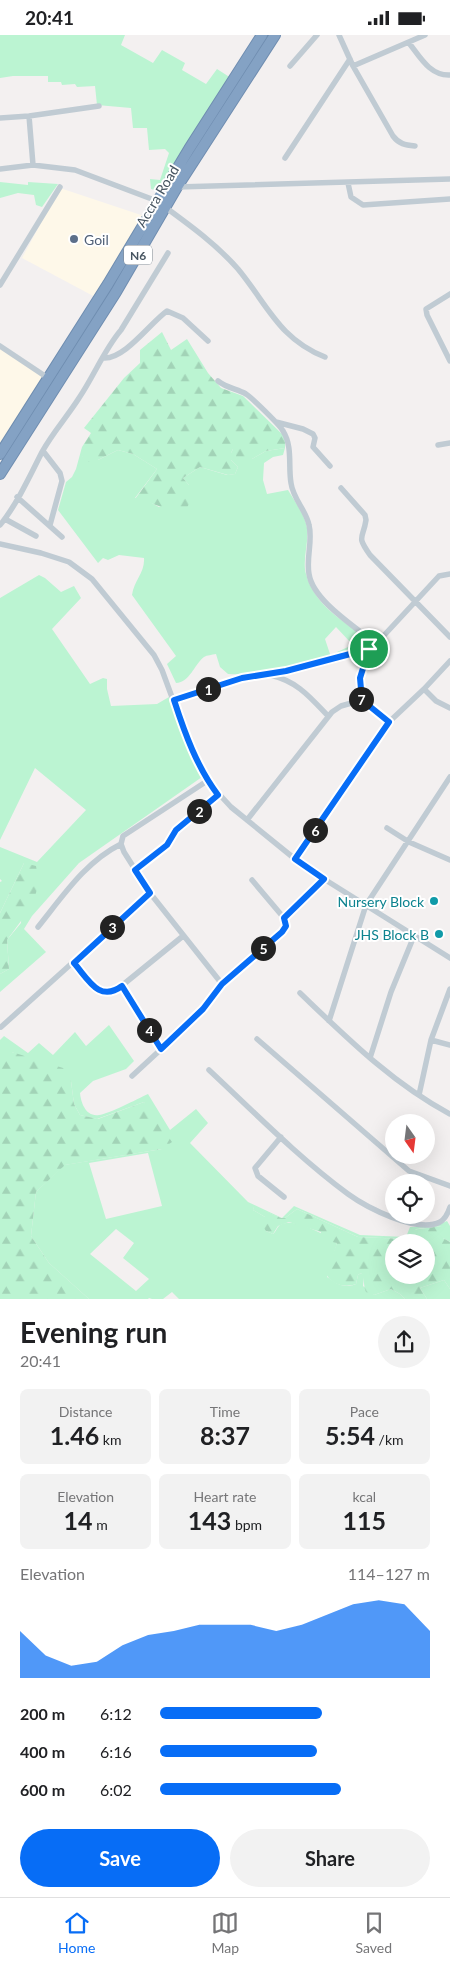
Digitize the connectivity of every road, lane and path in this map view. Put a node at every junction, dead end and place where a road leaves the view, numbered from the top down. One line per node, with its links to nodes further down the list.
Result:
1 (262, 35): 23 (highway, Accra Road / N6)
2 (275, 35): 21 (highway, Accra Road / N6)
3 (317, 35): 8 (street)
4 (339, 35): 7 (street)
5 (425, 35): 6 (street)
6 (409, 43): 9 (street); 10 (street)
7 (350, 59): 9 (street); 15 (street)
8 (290, 66)
9 (353, 66): 14 (street)
10 (450, 75)
11 (99, 106): 12 (street)
12 (29, 116): 13 (street); 16 (street)
13 (0, 118)
14 (414, 146)
15 (284, 157)
16 (34, 165): 17 (street); 23 (street)
17 (0, 169)
18 (450, 179): 19 (street)
19 (348, 183): 21 (street); 22 (street)
20 (60, 187): 25 (street)
21 (177, 187): 23 (highway, Accra Road / N6)
22 (450, 199)
23 (161, 204): 29 (street); 32 (highway, Accra Road / N6); 40 (highway, Accra Road / N6)
24 (168, 253): 30 (street)
25 (0, 285)
26 (450, 294): 31 (street)
27 (208, 341): 30 (street)
28 (0, 346): 32 (street)
29 (325, 357)
30 (104, 358): 37 (street)
31 (450, 361)
32 (48, 378): 38 (highway, Accra Road / N6)
33 (218, 381): 34 (street)
34 (276, 422): 39 (street); 51 (street)
35 (450, 443): 36 (street)
36 (438, 445)
37 (43, 451): 42 (street); 44 (street)
38 (0, 454)
39 (330, 466)
40 (0, 474)
41 (341, 488): 49 (street)
42 (17, 497): 43 (street); 44 (street)
43 (2, 522): 45 (street)
44 (50, 525): 46 (street)
45 (36, 536)
46 (62, 537)
47 (0, 544): 56 (street)
48 (450, 573): 49 (street)
49 (415, 602): 50 (street); 51 (street)
50 (450, 637)
51 (376, 644): 52 (street)
52 (369, 649): 54 (street); 57 (street)
53 (450, 661): 55 (street)
54 (266, 674): 56 (street); 59 (street)
55 (424, 689): 58 (street); 60 (street)
56 (174, 700): 62 (street)
57 (362, 700): 59 (street); 60 (street)
58 (450, 708)
59 (328, 716): 64 (street)
60 (389, 722): 68 (street)
61 (450, 777): 66 (street)
62 (207, 781): 63 (street); 67 (street)
63 (218, 795): 64 (street); 70 (street)
64 (247, 820): 68 (street)
65 (387, 828): 66 (street)
66 (408, 841): 69 (street); 74 (street)
67 (121, 844): 70 (street); 76 (street)
68 (295, 859): 71 (street)
69 (450, 860)
70 (135, 870): 73 (street)
71 (324, 879): 74 (street); 75 (street)
72 (252, 880): 75 (street)
73 (150, 893): 77 (street); 80 (street)
74 (366, 905): 78 (street); 85 (street)
75 (284, 918): 81 (street)
76 (38, 927)
77 (184, 936): 81 (street); 82 (street)
78 (414, 936): 79 (street); 91 (street)
79 (450, 957)
80 (74, 963): 82 (street); 86 (street)
81 (222, 984): 90 (street)
82 (122, 986): 90 (street)
83 (450, 989): 88 (street)
84 (300, 993): 85 (street)
85 (329, 1021): 91 (street)
86 (1, 1027)
87 (257, 1039): 97 (street)
88 (431, 1040): 89 (street); 94 (street)
89 (450, 1045)
90 (161, 1049): 93 (street)
91 (370, 1058): 94 (street)
92 (209, 1070): 96 (street)
93 (132, 1076)
94 (419, 1095): 95 (street)
95 (450, 1114)
96 (281, 1137): 98 (street); 99 (street)
97 (450, 1186)
98 (284, 1197)
99 (450, 1207)

